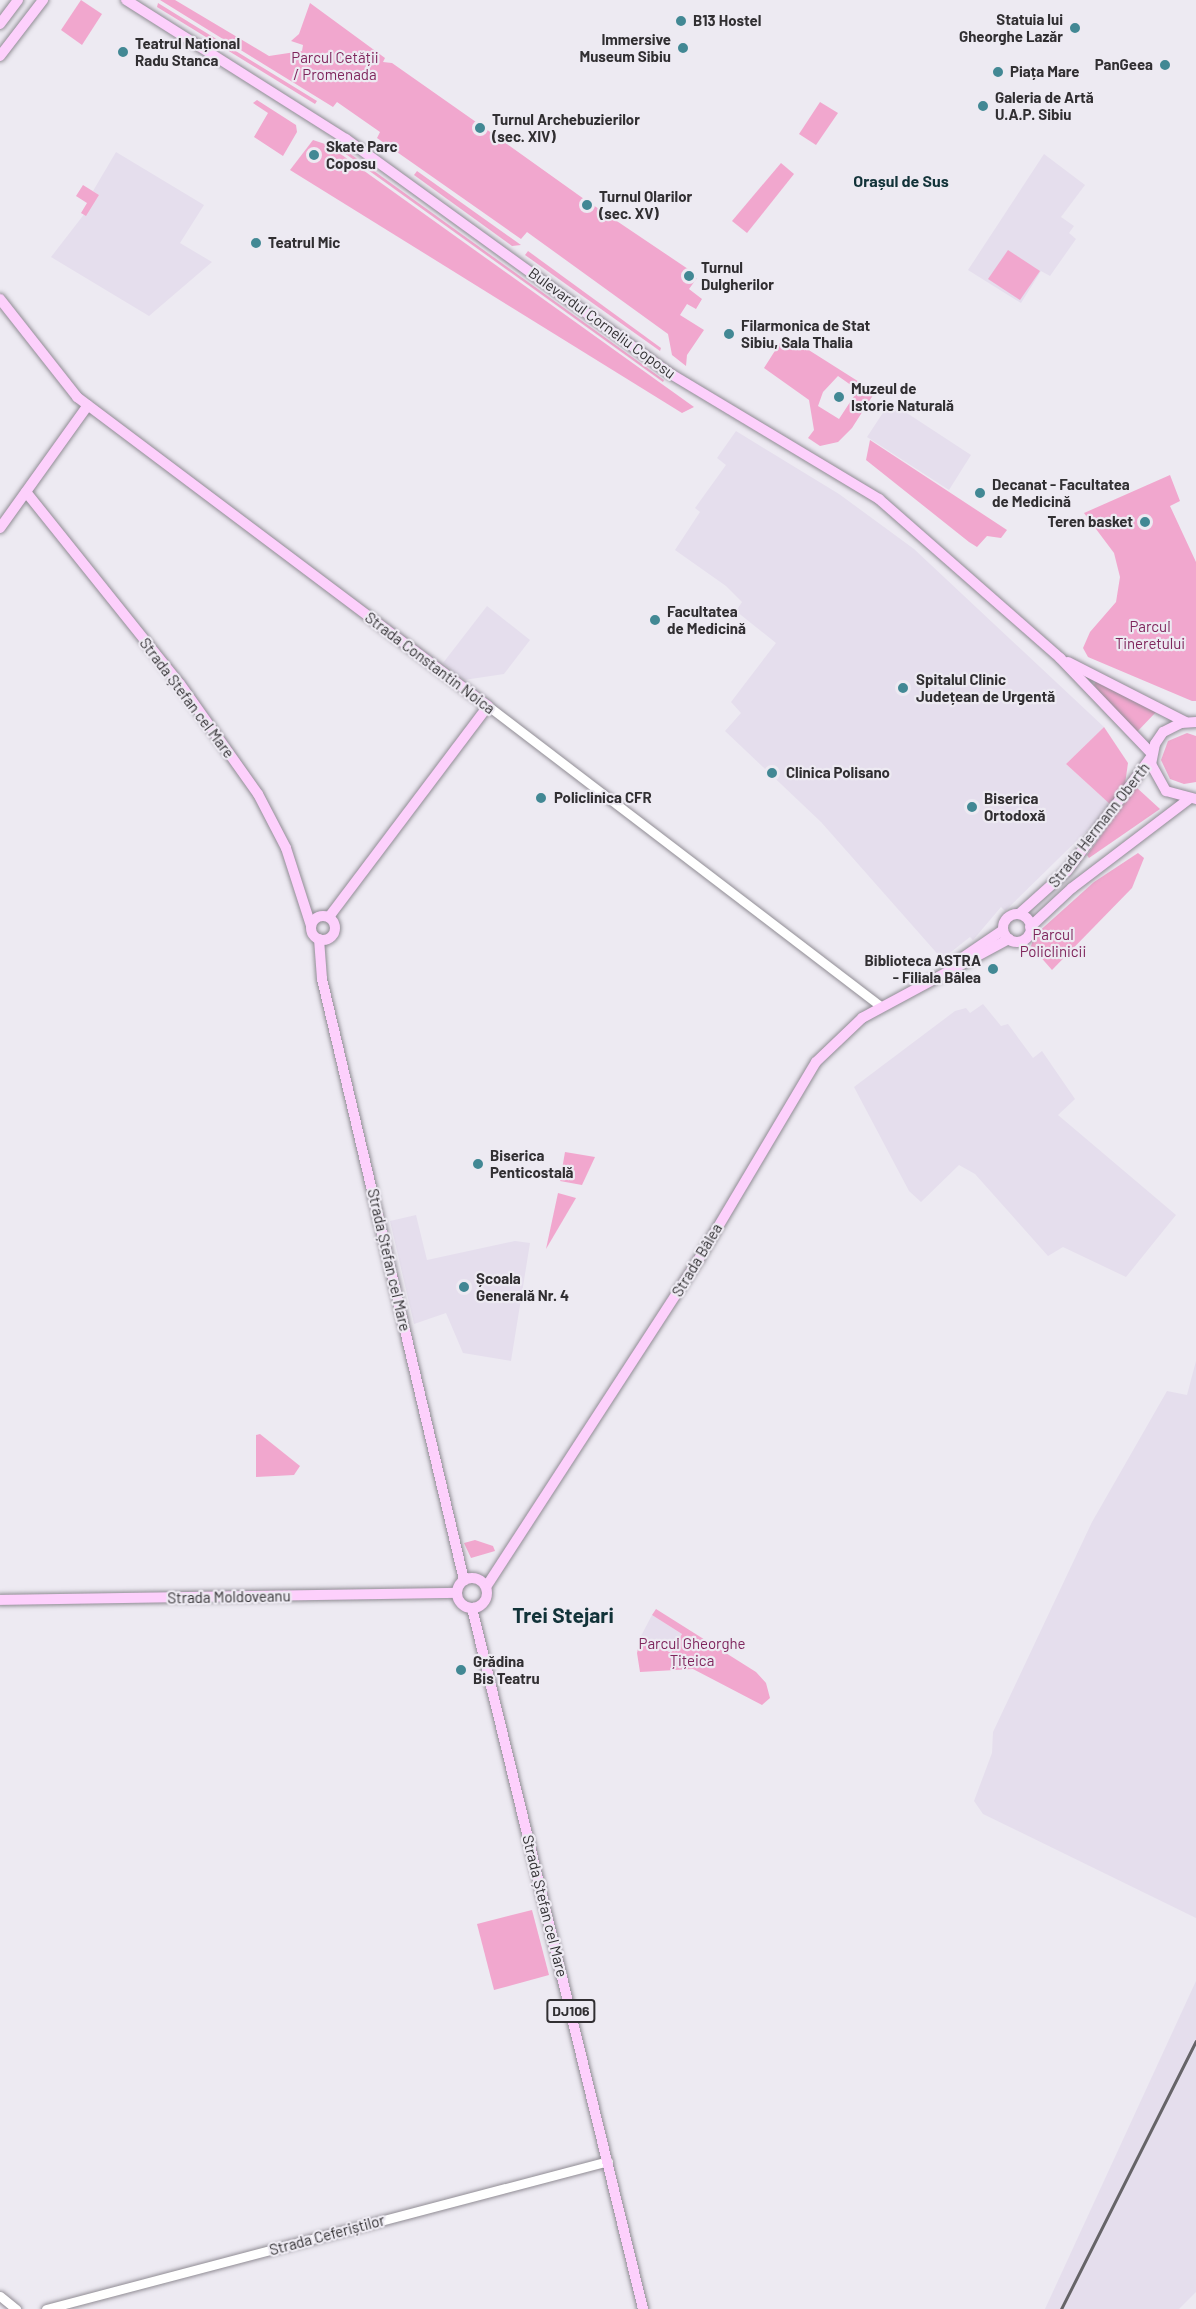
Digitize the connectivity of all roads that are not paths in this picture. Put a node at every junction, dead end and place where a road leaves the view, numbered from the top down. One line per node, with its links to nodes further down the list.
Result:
1 (18, 0): 5 (main road)
2 (43, 0): 6 (main road)
3 (116, 0): 4 (main road, Bulevardul Corneliu Coposu)
4 (128, 2): 11 (main road, Bulevardul Corneliu Coposu)
5 (0, 24)
6 (0, 56)
7 (0, 298): 8 (main road, Strada Constantin Noica)
8 (88, 405): 9 (main road); 12 (main road, Strada Constantin Noica)
9 (26, 492): 10 (main road); 18 (main road, Strada Ștefan cel Mare)
10 (0, 528)
11 (1060, 658): 13 (main road, Bulevardul Corneliu Coposu); 14 (main road, Bulevardul Corneliu Coposu)
12 (488, 706): 17 (main road); 22 (street, Strada Constantin Noica)
13 (1191, 721): 14 (main road, Bulevardul Corneliu Coposu)
14 (1152, 756): 15 (main road, Bulevardul Corneliu Coposu); 16 (main road, Strada Hermann Oberth)
15 (1193, 800): 19 (main road, Strada Hermann Oberth)
16 (1019, 914): 19 (main road); 20 (main road, Strada Hermann Oberth)
17 (329, 917): 18 (main road); 21 (main road)
18 (311, 926): 21 (main road, Strada Ștefan cel Mare)
19 (1030, 927): 20 (main road, Strada Hermann Oberth)
20 (1006, 935): 22 (main road, Strada Bâlea)
21 (319, 939): 23 (main road, Strada Ștefan cel Mare)
22 (880, 1006): 24 (main road, Strada Bâlea)
23 (464, 1580): 24 (main road); 25 (main road)
24 (486, 1587): 27 (main road)
25 (457, 1593): 26 (main road, Strada Moldoveanu); 27 (main road)
26 (0, 1600)
27 (472, 1608): 28 (main road, Strada Ștefan cel Mare / DJ106)
28 (608, 2161): 31 (street, Strada Ceferiștilor); 32 (main road, Strada Ștefan cel Mare / DJ106)
29 (0, 2296): 30 (street)
30 (16, 2309)
31 (46, 2309)
32 (643, 2309)

